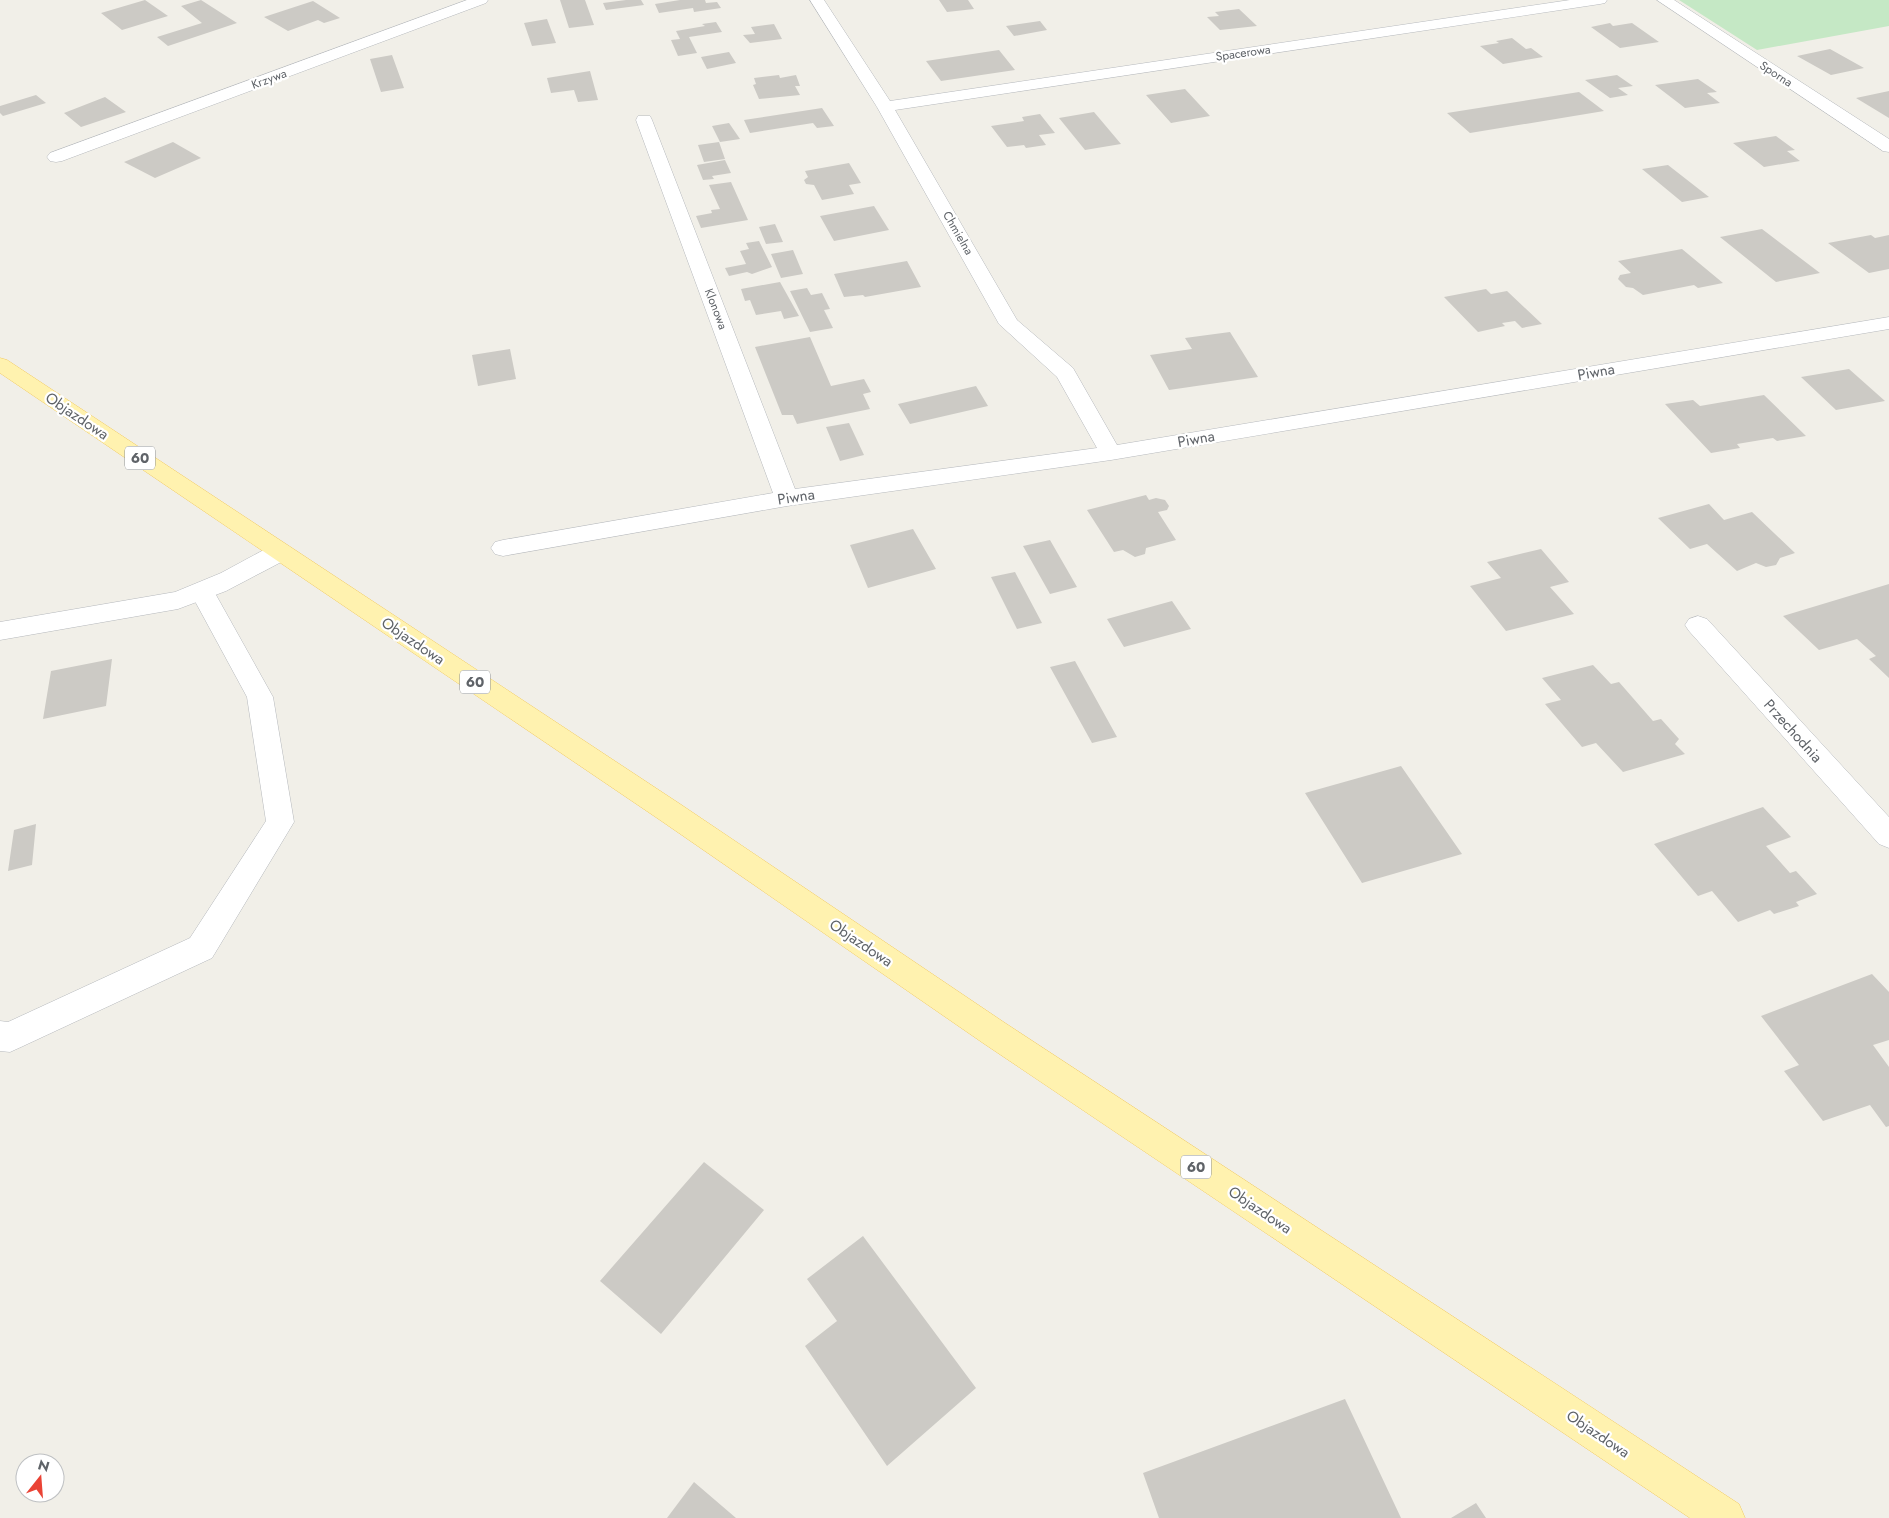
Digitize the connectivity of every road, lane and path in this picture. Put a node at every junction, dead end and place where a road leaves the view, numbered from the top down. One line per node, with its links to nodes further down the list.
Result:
1 (481, 0): 8 (street, Krzywa)
2 (817, 0): 5 (street, Chmielna)
3 (1600, 0): 5 (street, Spacerowa)
4 (1664, 0): 7 (street, Sporna)
5 (885, 107): 11 (street, Chmielna)
6 (644, 120): 12 (street, Klonowa)
7 (1889, 147)
8 (56, 157)
9 (1889, 323): 11 (street, Piwna)
10 (0, 364): 14 (main road, Objazdowa / 60)
11 (1111, 454): 12 (street, Piwna)
12 (787, 498): 13 (street, Piwna)
13 (503, 548)
14 (280, 552): 15 (street); 20 (main road, Objazdowa / 60)
15 (202, 592): 17 (street); 19 (street)
16 (1698, 625): 18 (street, Przechodnia)
17 (0, 631)
18 (1889, 836)
19 (0, 1036)
20 (1725, 1518)

